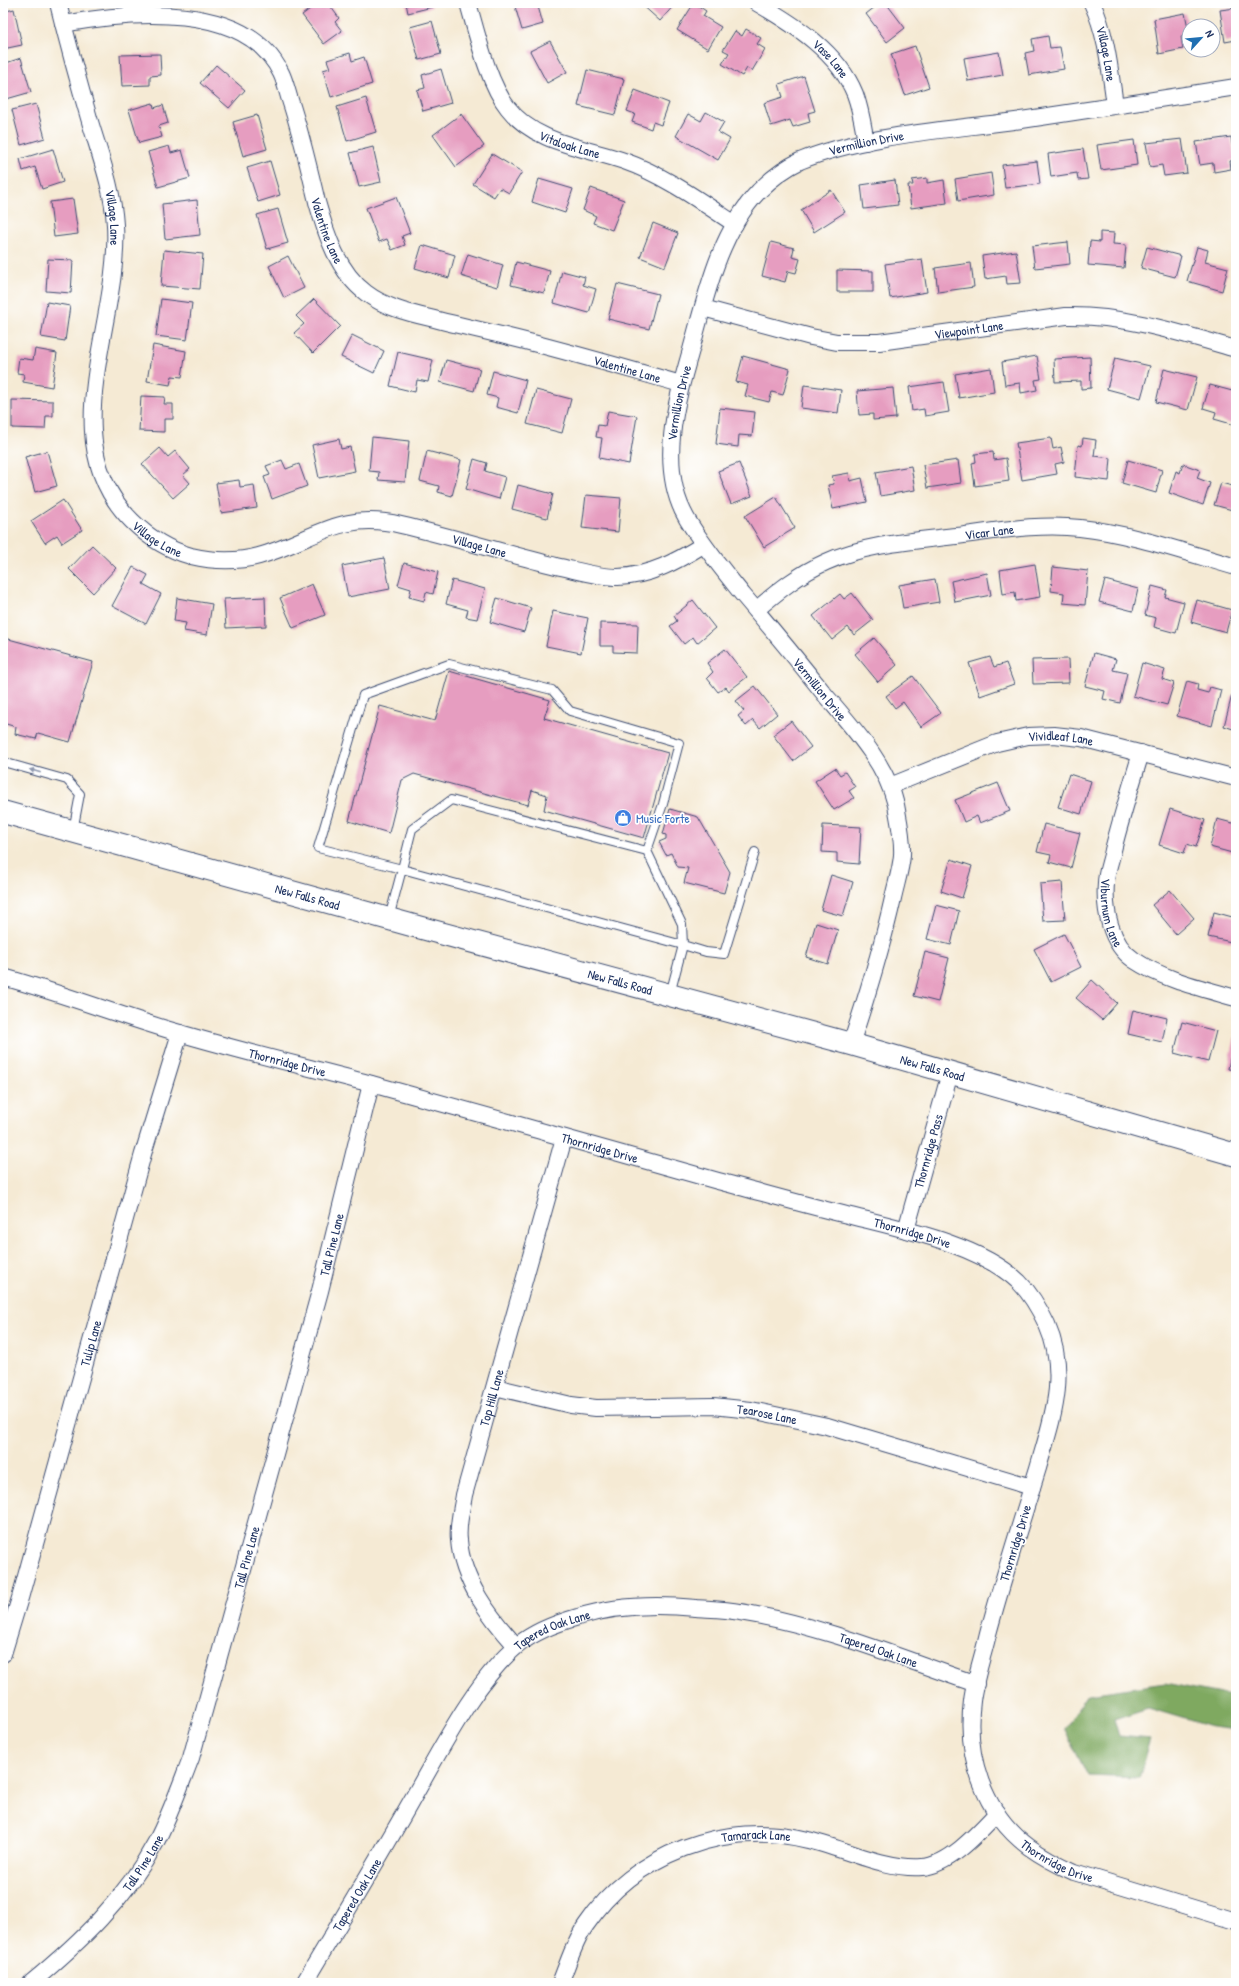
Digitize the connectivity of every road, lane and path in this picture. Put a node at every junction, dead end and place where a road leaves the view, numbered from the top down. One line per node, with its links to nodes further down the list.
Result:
1 (58, 3): 5 (street, Village Lane)
2 (468, 3): 9 (street, Vitaloak Lane)
3 (757, 3): 8 (street, Vase Lane)
4 (1092, 3): 7 (street, Village Lane)
5 (63, 24): 12 (street, Valentine Lane); 13 (street, Village Lane)
6 (1236, 87): 7 (street, Vermillion Drive)
7 (1115, 105): 8 (street, Vermillion Drive)
8 (866, 142): 9 (street, Vermillion Drive)
9 (735, 224): 10 (street, Vermillion Drive)
10 (703, 308): 11 (street, Viewpoint Lane); 12 (street, Vermillion Drive)
11 (1236, 349)
12 (681, 384): 13 (street, Vermillion Drive)
13 (703, 545): 15 (street, Vermillion Drive)
14 (1236, 567): 15 (street, Vicar Lane)
15 (756, 610): 19 (street, Vermillion Drive)
16 (1141, 754): 18 (street, Vividleaf Lane); 19 (street, Vividleaf Lane); 29 (street, Viburnum Lane)
17 (3, 762): 21 (lane, one-way to 17)
18 (1236, 778)
19 (890, 786): 31 (street, Vermillion Drive)
20 (3, 812): 21 (main road, New Falls Road)
21 (72, 831): 25 (main road, New Falls Road)
22 (648, 851): 24 (lane); 24 (lane); 26 (lane)
23 (755, 852): 26 (lane)
24 (402, 869): 25 (lane); 26 (lane)
25 (389, 919): 28 (main road, New Falls Road)
26 (683, 945): 28 (lane)
27 (3, 977): 30 (street, Thornridge Drive)
28 (670, 995): 31 (main road, New Falls Road)
29 (1236, 998)
30 (180, 1033): 33 (street, Thornridge Drive); 40 (street, Tulip Lane)
31 (851, 1044): 32 (main road, New Falls Road)
32 (950, 1073): 35 (main road, New Falls Road); 36 (street, Thornridge Pass)
33 (371, 1084): 34 (street, Thornridge Drive); 44 (street, Tall Pine Lane)
34 (564, 1138): 36 (street, Thornridge Drive); 37 (street, Top Hill Lane)
35 (1236, 1155)
36 (906, 1230): 38 (street, Thornridge Drive)
37 (495, 1387): 38 (street, Tearose Lane); 39 (street, Top Hill Lane)
38 (1032, 1487): 41 (street, Thornridge Drive)
39 (516, 1646): 41 (street, Tapered Oak Lane); 45 (street, Tapered Oak Lane)
40 (3, 1654)
41 (976, 1684): 42 (street, Thornridge Drive)
42 (997, 1813): 43 (street, Thornridge Drive); 46 (street, Tamarack Lane)
43 (1236, 1921)
44 (31, 1983)
45 (304, 1983)
46 (560, 1983)

